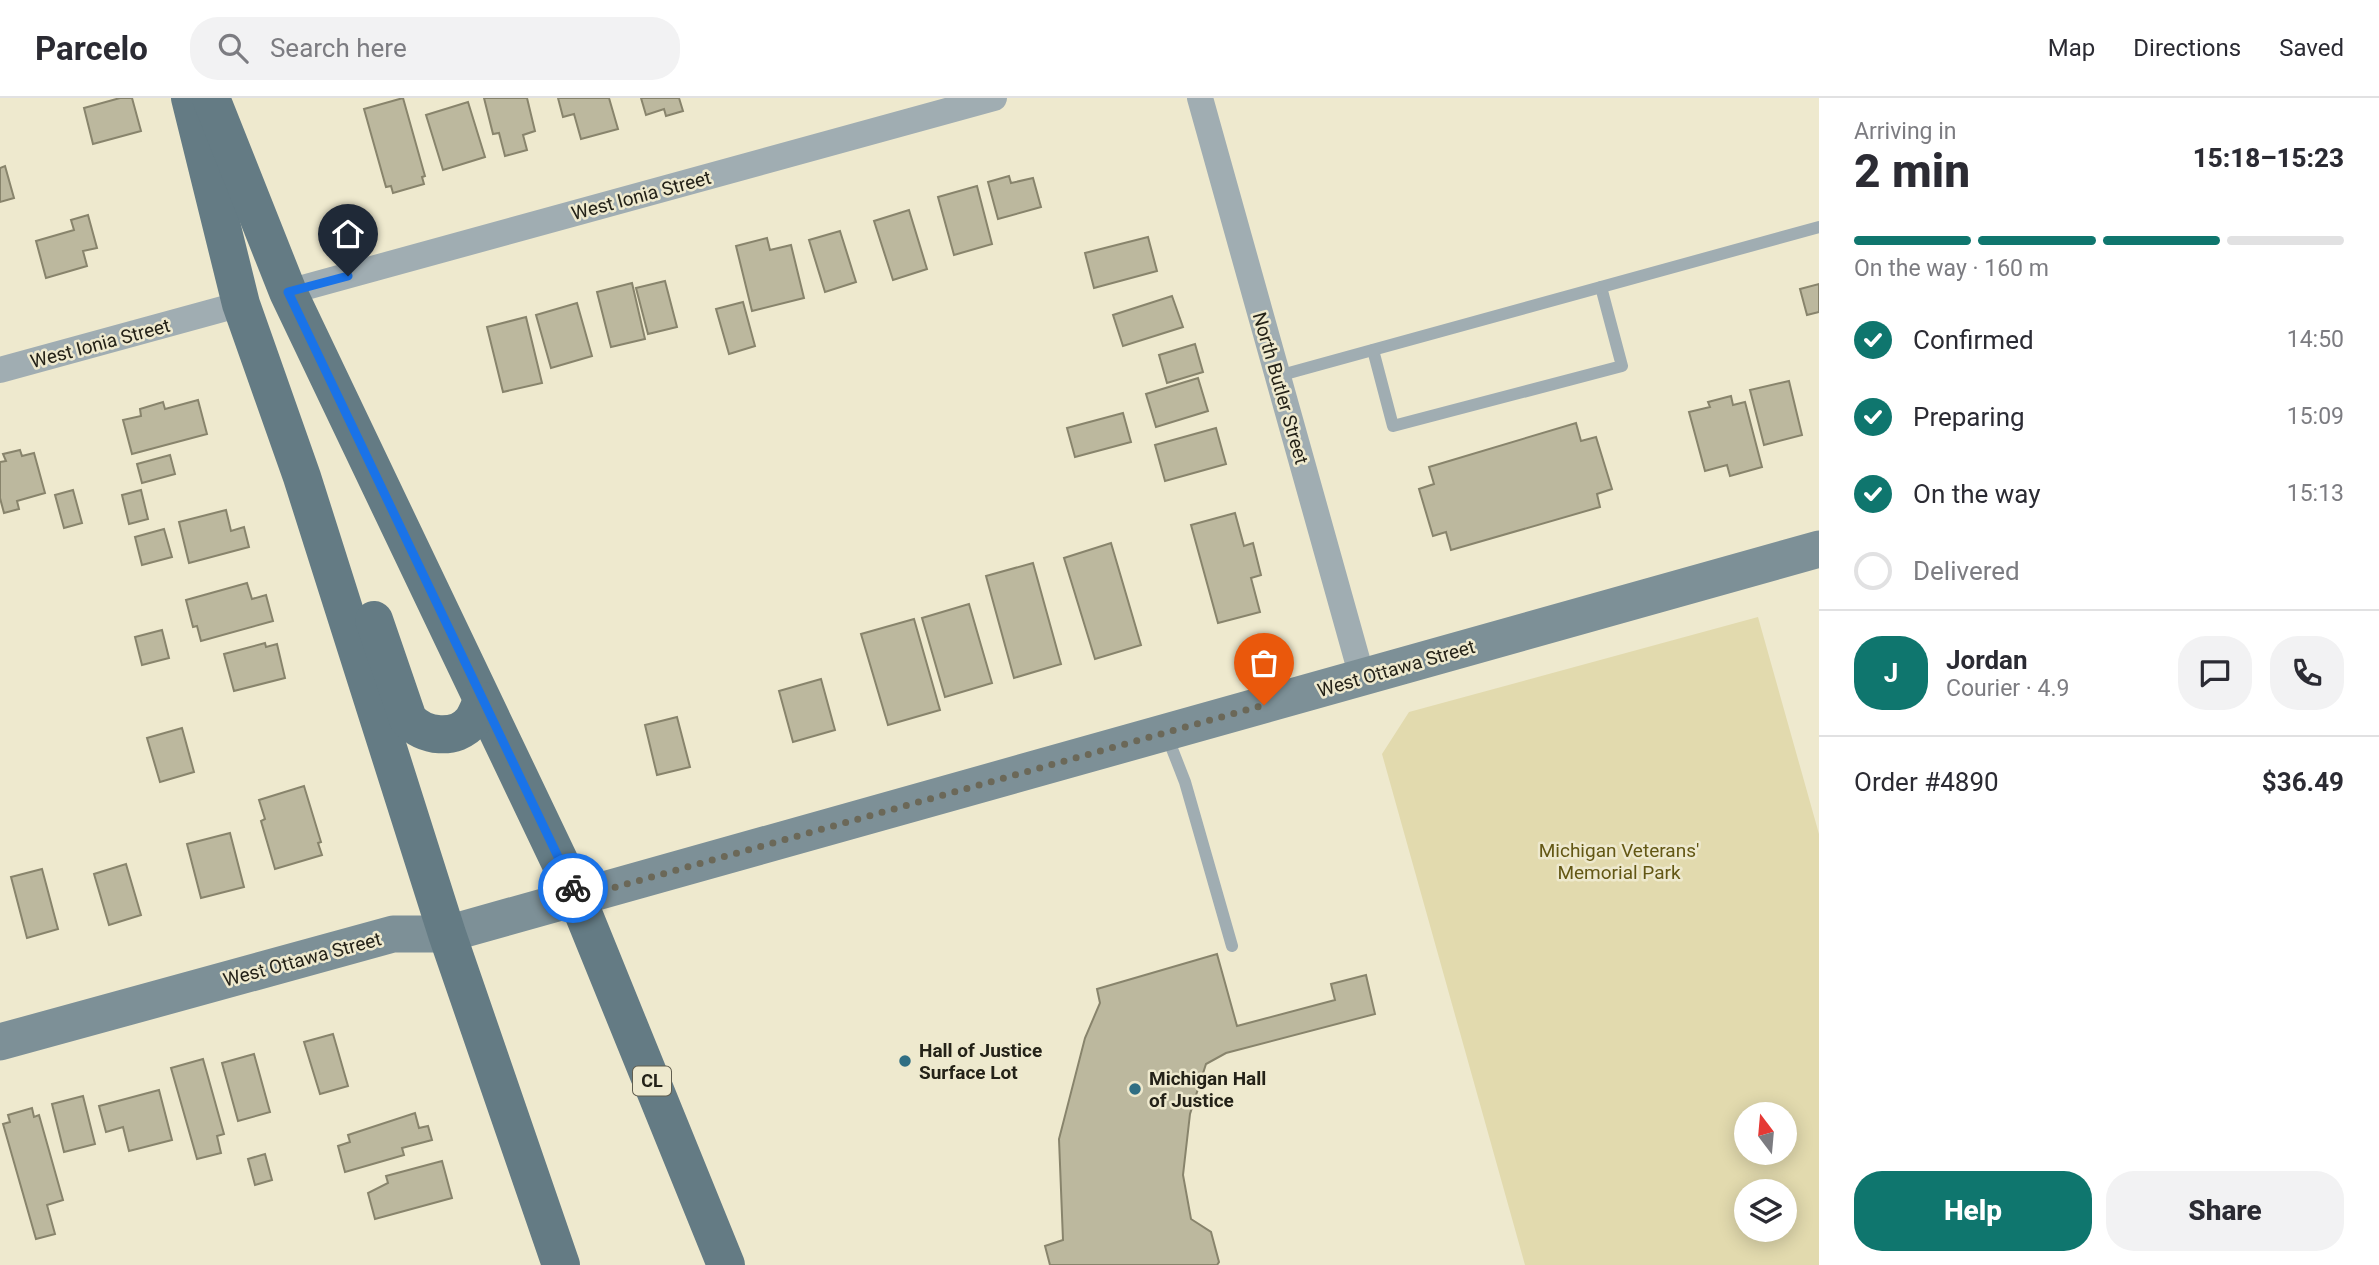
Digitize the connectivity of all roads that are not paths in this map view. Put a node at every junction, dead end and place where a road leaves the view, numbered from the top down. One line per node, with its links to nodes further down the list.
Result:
1 (190, 98): 8 (main road)
2 (211, 98): 7 (main road)
3 (994, 98): 7 (street, West Ionia Street)
4 (1200, 98): 11 (street, North Butler Street)
5 (1819, 227): 6 (lane)
6 (1601, 287): 9 (lane); 9 (lane)
7 (288, 292): 15 (main road)
8 (241, 304): 10 (street, West Ionia Street); 12 (main road)
9 (1373, 350): 11 (lane)
10 (0, 370)
11 (1278, 376): 14 (street, North Butler Street)
12 (302, 477): 15 (main road); 18 (main road)
13 (1819, 549): 14 (main road, West Ottawa Street)
14 (1362, 677): 16 (main road, West Ottawa Street)
15 (482, 701): 17 (main road)
16 (1165, 733): 17 (main road, West Ottawa Street); 19 (lane)
17 (577, 898): 18 (main road, West Ottawa Street); 22 (main road, CL)
18 (447, 934): 20 (main road, West Ottawa Street); 21 (main road)
19 (1232, 946)
20 (0, 1042)
21 (561, 1265)
22 (726, 1265)

